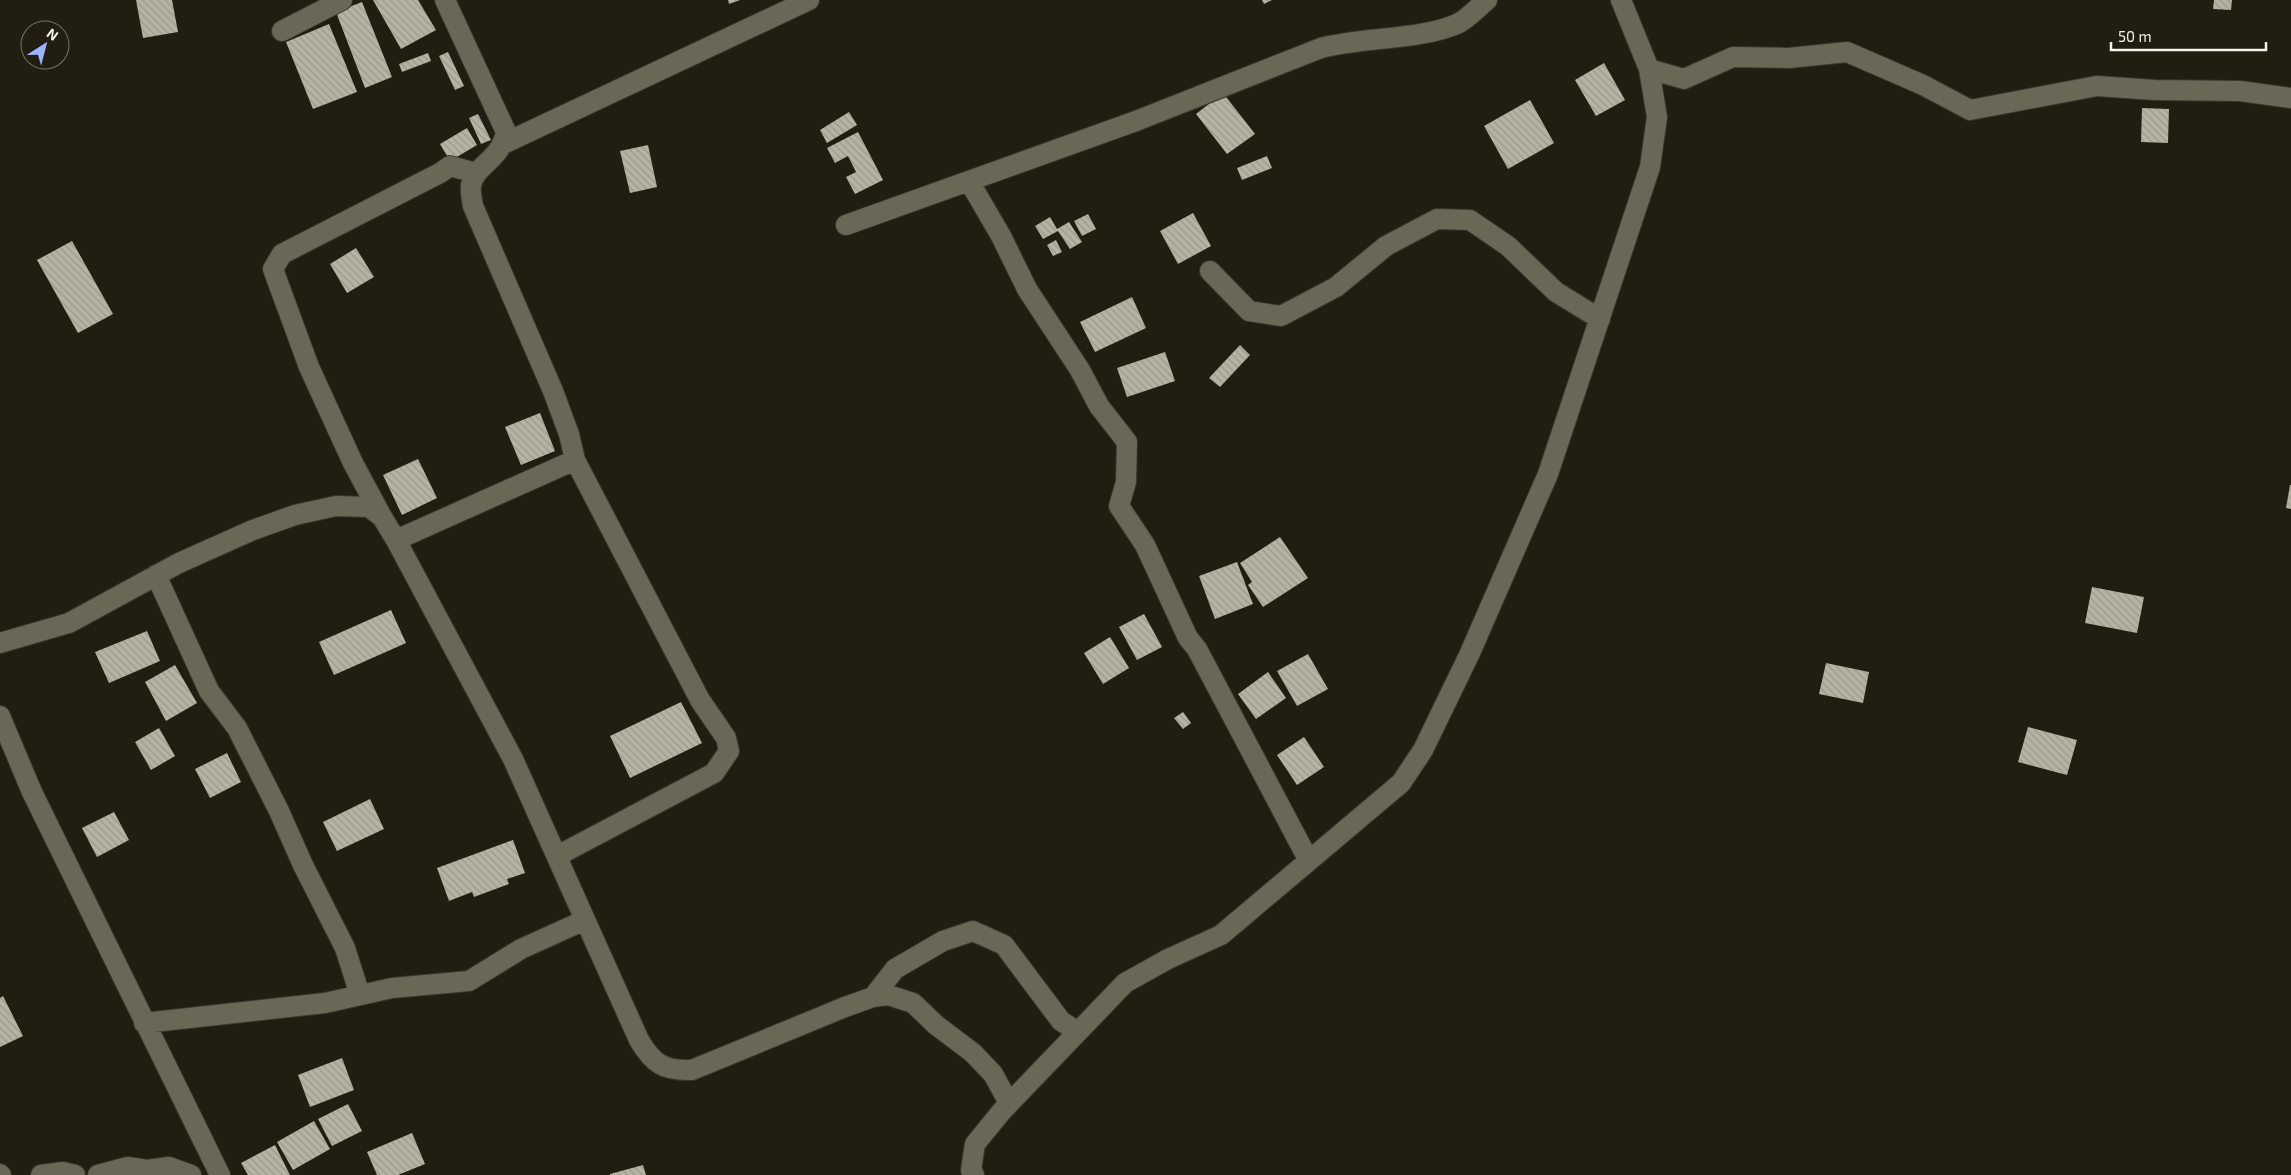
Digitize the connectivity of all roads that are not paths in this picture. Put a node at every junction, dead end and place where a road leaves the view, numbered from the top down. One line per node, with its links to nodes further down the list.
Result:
1 (342, 0): 6 (street)
2 (445, 0): 9 (street)
3 (809, 0): 9 (street)
4 (1487, 0): 11 (street)
5 (1621, 0): 7 (street)
6 (282, 31)
7 (1649, 69): 8 (street); 14 (street)
8 (2291, 98)
9 (503, 144): 10 (street)
10 (476, 173): 15 (street); 16 (street)
11 (969, 181): 12 (street); 22 (street)
12 (846, 225)
13 (1210, 271): 14 (street)
14 (1600, 319): 22 (street)
15 (575, 460): 17 (street); 21 (street)
16 (382, 517): 17 (street); 18 (street)
17 (396, 540): 21 (street)
18 (156, 575): 19 (street); 24 (street)
19 (0, 643)
20 (0, 716): 26 (street)
21 (557, 856): 23 (street)
22 (1308, 861): 27 (street)
23 (585, 920): 24 (street); 25 (street)
24 (360, 995): 26 (street)
25 (873, 997): 27 (street); 28 (street)
26 (144, 1023): 33 (street)
27 (1078, 1032): 28 (street)
28 (1009, 1103): 34 (street)
29 (41, 1175): 30 (street)
30 (75, 1175)
31 (98, 1175): 32 (street)
32 (191, 1175)
33 (220, 1175)
34 (974, 1175)

